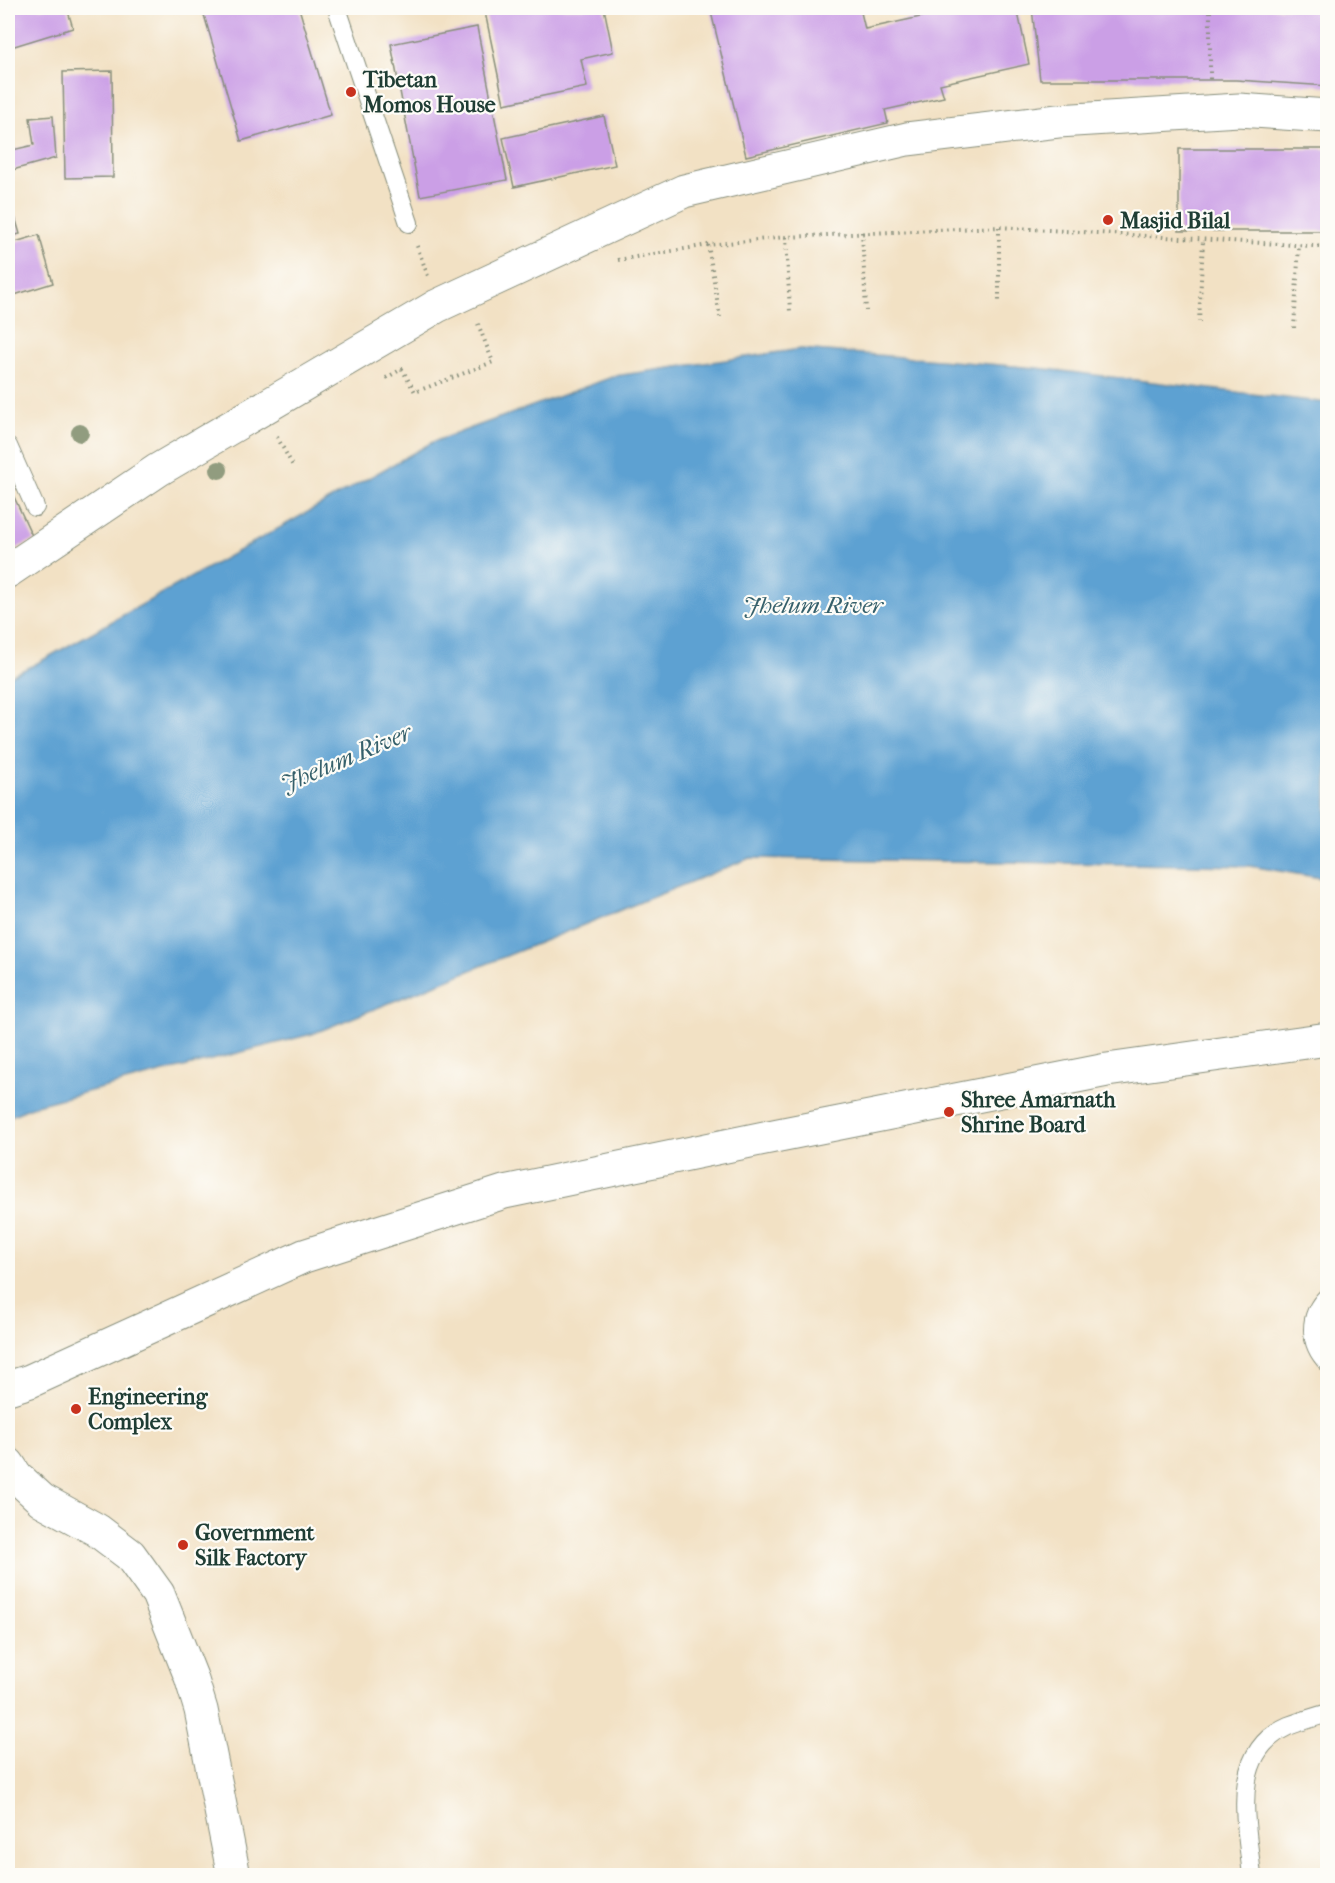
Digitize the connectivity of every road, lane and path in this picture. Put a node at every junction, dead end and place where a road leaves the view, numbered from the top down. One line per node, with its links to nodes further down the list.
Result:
1 (337, 8): 5 (lane)
2 (1210, 8): 3 (path)
3 (1210, 69)
4 (1328, 116): 14 (street)
5 (409, 223): 14 (path)
6 (999, 227): 7 (path); 9 (path); 15 (path)
7 (862, 232): 8 (path); 16 (path)
8 (786, 237): 11 (path); 17 (path)
9 (1203, 240): 10 (path); 19 (path)
10 (1299, 244): 12 (path); 20 (path)
11 (708, 245): 13 (path); 18 (path)
12 (1328, 247)
13 (615, 261)
14 (452, 299): 21 (path); 26 (street)
15 (999, 305)
16 (866, 311)
17 (790, 312)
18 (720, 317)
19 (1200, 322)
20 (1294, 328)
21 (381, 380)
22 (277, 436): 24 (path)
23 (8, 446): 25 (lane)
24 (293, 466)
25 (35, 507)
26 (8, 571)
27 (1328, 1040): 30 (street)
28 (1328, 1296): 29 (lane)
29 (1328, 1363)
30 (8, 1388)
31 (8, 1464): 33 (street)
32 (1328, 1713): 34 (lane)
33 (234, 1875)
34 (1252, 1875)

